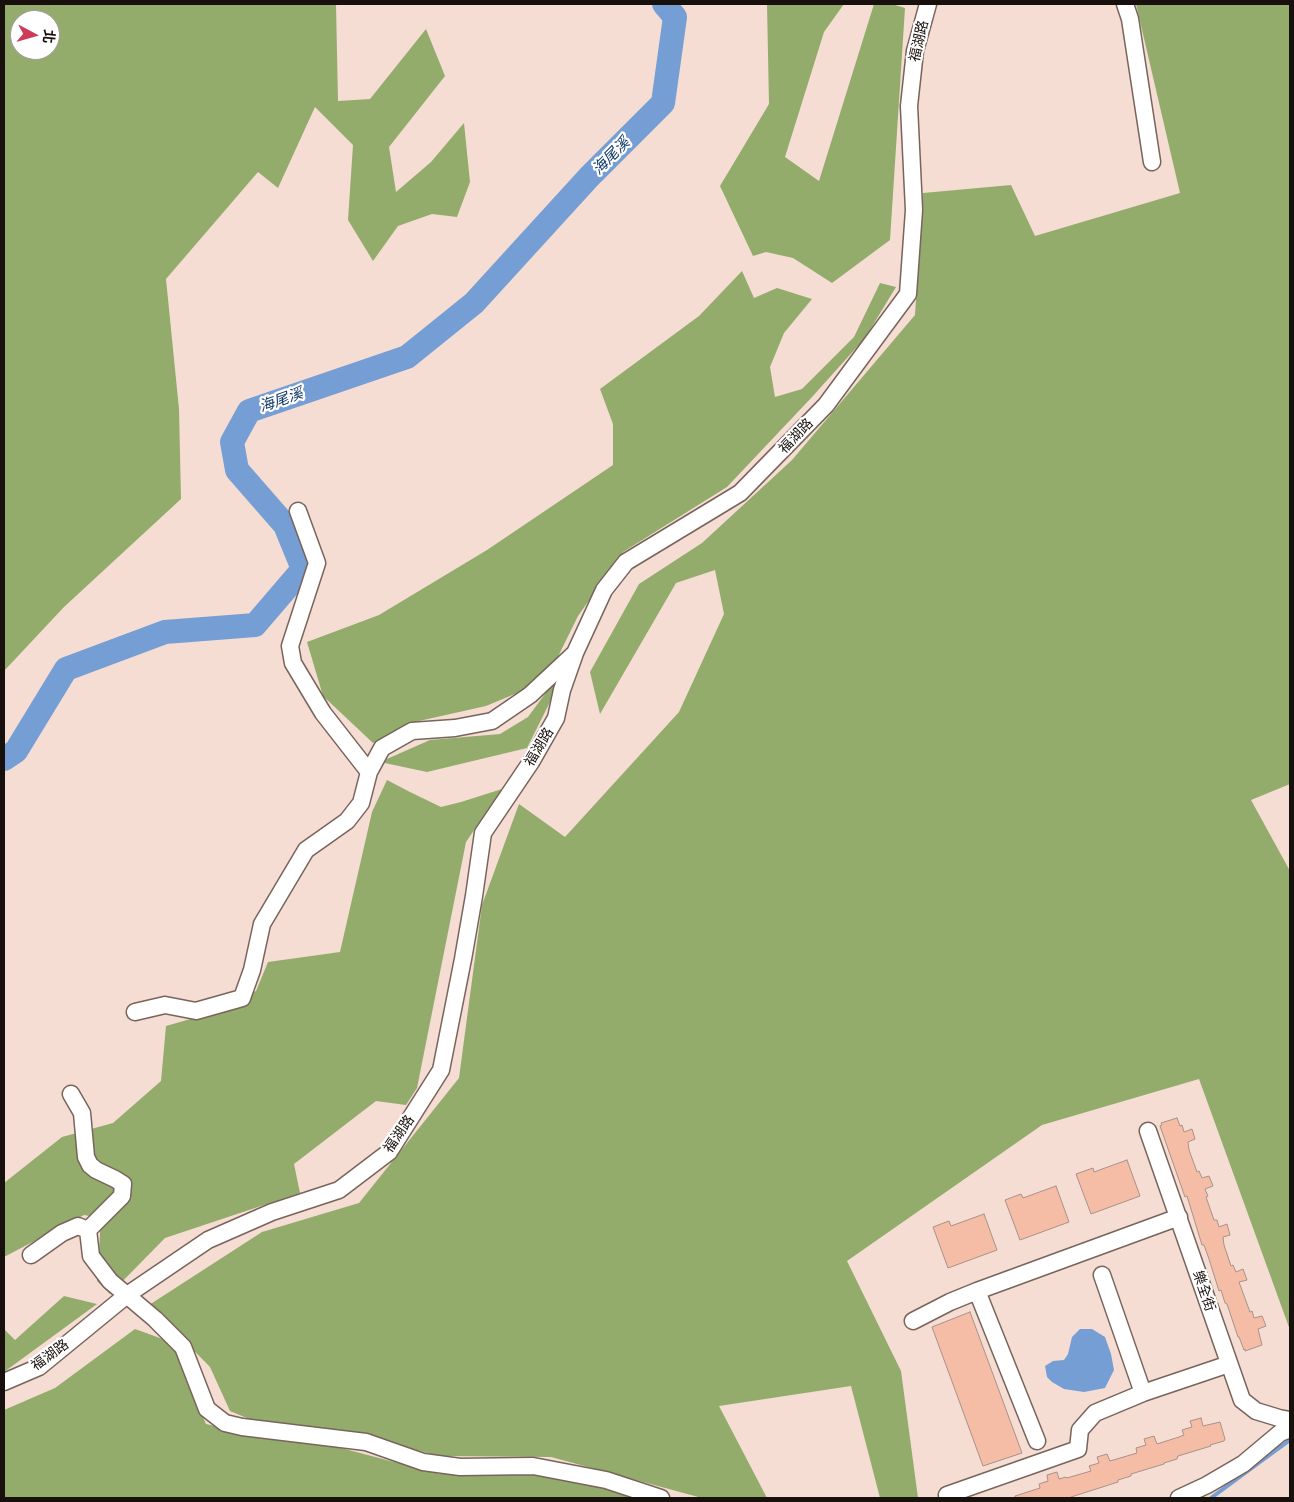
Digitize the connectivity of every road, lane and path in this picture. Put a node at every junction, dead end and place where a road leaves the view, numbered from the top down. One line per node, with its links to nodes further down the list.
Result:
1 (928, 4): 5 (street, 福湖路)
2 (1125, 4): 3 (street)
3 (1152, 162)
4 (298, 511): 6 (street)
5 (575, 653): 6 (street); 15 (street, 福湖路)
6 (369, 772): 7 (street)
7 (135, 1012)
8 (71, 1094): 11 (street)
9 (1148, 1131): 10 (street, 樂全街)
10 (1179, 1217): 14 (street); 17 (street, 樂全街)
11 (88, 1230): 12 (street); 15 (street)
12 (31, 1254)
13 (1102, 1275): 19 (street)
14 (977, 1291): 16 (street); 22 (street)
15 (127, 1295): 18 (street, 福湖路); 24 (street)
16 (913, 1321)
17 (1229, 1364): 19 (street); 20 (street, 樂全街)
18 (4, 1382)
19 (1143, 1393): 23 (street)
20 (1290, 1420)
21 (1290, 1429): 25 (street)
22 (1037, 1441)
23 (947, 1495)
24 (661, 1498)
25 (1179, 1498)

